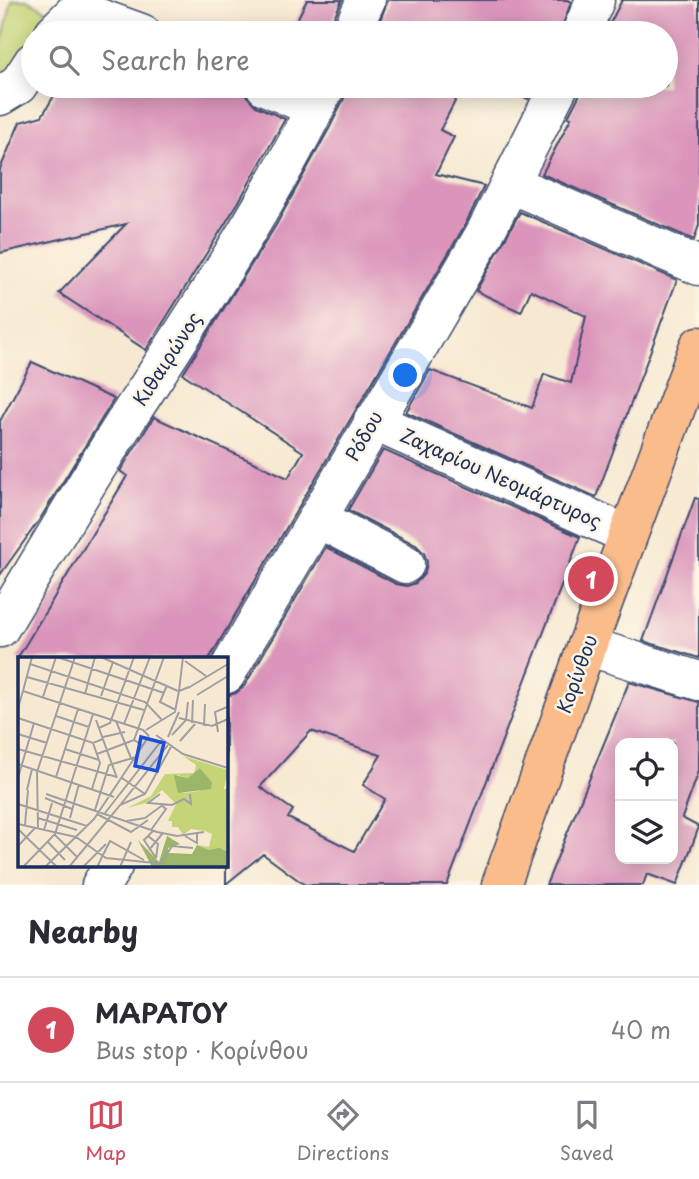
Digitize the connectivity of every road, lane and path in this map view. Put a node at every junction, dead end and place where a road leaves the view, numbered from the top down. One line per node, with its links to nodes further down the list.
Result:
1 (366, 0): 5 (street)
2 (595, 0): 6 (street)
3 (66, 21): 4 (street)
4 (108, 21)
5 (356, 21)
6 (586, 21)
7 (21, 80): 8 (street)
8 (0, 96)
9 (320, 98): 18 (street, Κιθαιρώνος)
10 (553, 98): 11 (street, Ρόδου)
11 (511, 184): 12 (street); 14 (street, Ρόδου)
12 (699, 266)
13 (699, 346): 16 (main road, Κορίνθου)
14 (373, 421): 15 (street, Ρόδου); 16 (street, Ζαχαρίου Νεομάρτυρος)
15 (317, 518): 17 (street); 20 (street, Ρόδου)
16 (628, 535): 19 (main road, Κορίνθου)
17 (405, 564)
18 (0, 628)
19 (587, 646): 21 (street); 24 (main road, Κορίνθου)
20 (228, 671)
21 (699, 681)
22 (112, 867): 23 (street)
23 (101, 885)
24 (501, 885)

